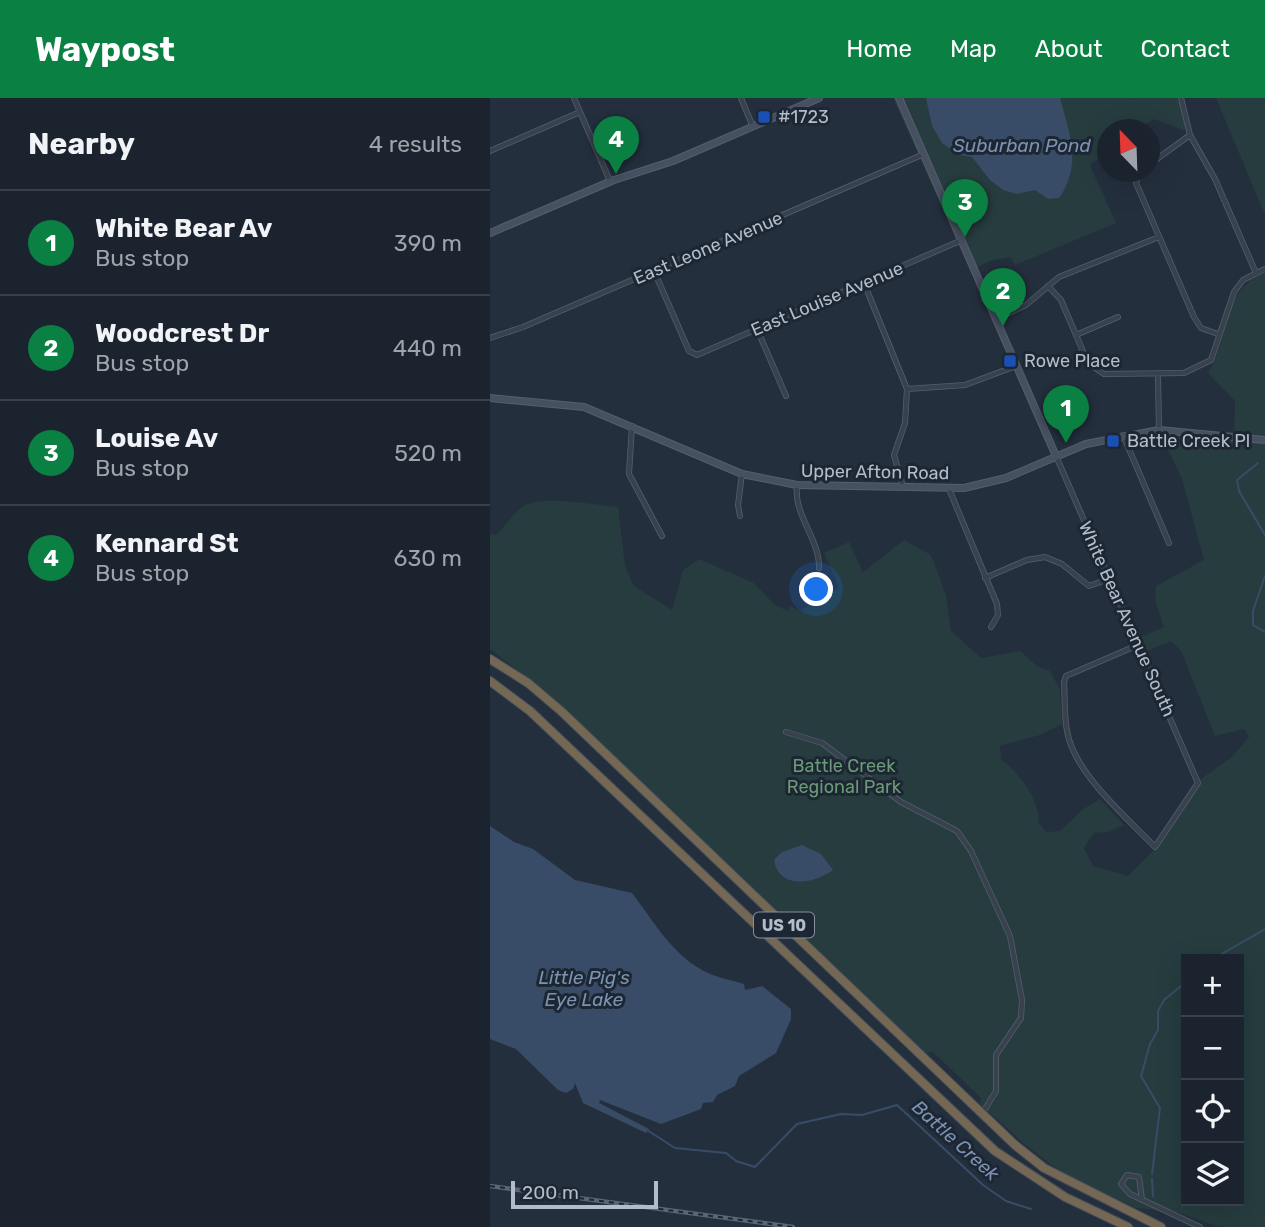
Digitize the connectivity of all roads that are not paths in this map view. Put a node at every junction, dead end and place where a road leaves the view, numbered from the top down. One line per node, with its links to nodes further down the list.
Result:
1 (574, 98): 6 (street)
2 (741, 98): 7 (street)
3 (819, 98): 7 (street)
4 (900, 98): 10 (street)
5 (1181, 98): 8 (street)
6 (580, 113): 9 (street); 12 (street)
7 (754, 127): 12 (street)
8 (1189, 135): 11 (street); 19 (street)
9 (490, 150)
10 (925, 154): 16 (street); 18 (street, East Leone Avenue)
11 (1160, 157)
12 (610, 181): 14 (street)
13 (1136, 182): 15 (street)
14 (490, 233)
15 (1159, 237): 21 (street); 25 (street)
16 (962, 240): 20 (street, East Louise Avenue); 23 (street)
17 (1265, 270): 19 (street)
18 (654, 271): 24 (street, East Louise Avenue); 27 (street, East Leone Avenue)
19 (1256, 273): 25 (street)
20 (864, 283): 24 (street, East Louise Avenue); 30 (street)
21 (1048, 286): 23 (street); 26 (street)
22 (1118, 317): 26 (street)
23 (996, 319): 28 (street)
24 (757, 328): 31 (street)
25 (1218, 334): 29 (street)
26 (1076, 335): 29 (street)
27 (490, 338)
28 (1016, 366): 30 (street); 37 (street)
29 (1158, 375): 34 (street)
30 (906, 389): 40 (street)
31 (786, 396)
32 (490, 398): 33 (street, Upper Afton Road)
33 (632, 425): 38 (street, Upper Afton Road); 43 (street)
34 (1159, 430): 35 (street, Upper Afton Road); 36 (street, Upper Afton Road)
35 (1123, 435): 37 (street, Upper Afton Road); 44 (street)
36 (1265, 440)
37 (1056, 456): 41 (street, Upper Afton Road); 47 (street, White Bear Avenue South)
38 (742, 474): 39 (street, Upper Afton Road); 42 (street)
39 (797, 485): 40 (street, Upper Afton Road); 45 (street)
40 (903, 488): 41 (street, Upper Afton Road)
41 (950, 489): 46 (street)
42 (740, 516)
43 (662, 536)
44 (1169, 543)
45 (819, 568)
46 (985, 578): 47 (street); 48 (street)
47 (1109, 579): 49 (street, White Bear Avenue South)
48 (990, 627)
49 (1139, 645): 49 (street, White Bear Avenue South)
50 (490, 659): 53 (highway, US 10)
51 (490, 681): 55 (highway, US 10)
52 (786, 732): 53 (street)
53 (982, 1114): 56 (highway, US 10)
54 (1142, 1200): 54 (street); 57 (street)
55 (1128, 1227)
56 (1161, 1227)
57 (1200, 1227)

